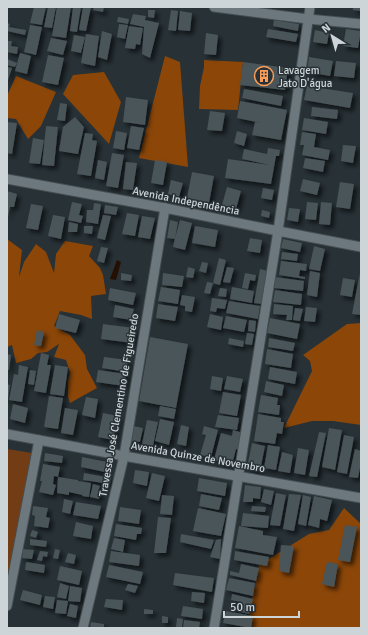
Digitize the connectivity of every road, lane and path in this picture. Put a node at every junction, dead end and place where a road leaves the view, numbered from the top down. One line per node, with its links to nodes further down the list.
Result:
1 (214, 7): 3 (street)
2 (310, 7): 3 (street)
3 (308, 19): 4 (street); 7 (street)
4 (361, 24)
5 (7, 179): 6 (street, Avenida Independência)
6 (165, 208): 7 (street, Avenida Independência); 11 (street, Travessa José Clementino de Figueiredo)
7 (278, 231): 8 (street, Avenida Independência); 12 (street)
8 (361, 247)
9 (7, 434): 10 (street, Avenida Quinze de Novembro)
10 (40, 440): 11 (street, Avenida Quinze de Novembro); 14 (street)
11 (124, 456): 12 (street, Avenida Quinze de Novembro); 15 (street, Travessa José Clementino de Figueiredo)
12 (239, 476): 13 (street, Avenida Quinze de Novembro); 16 (street)
13 (361, 498)
14 (7, 606)
15 (83, 628)
16 (214, 628)

